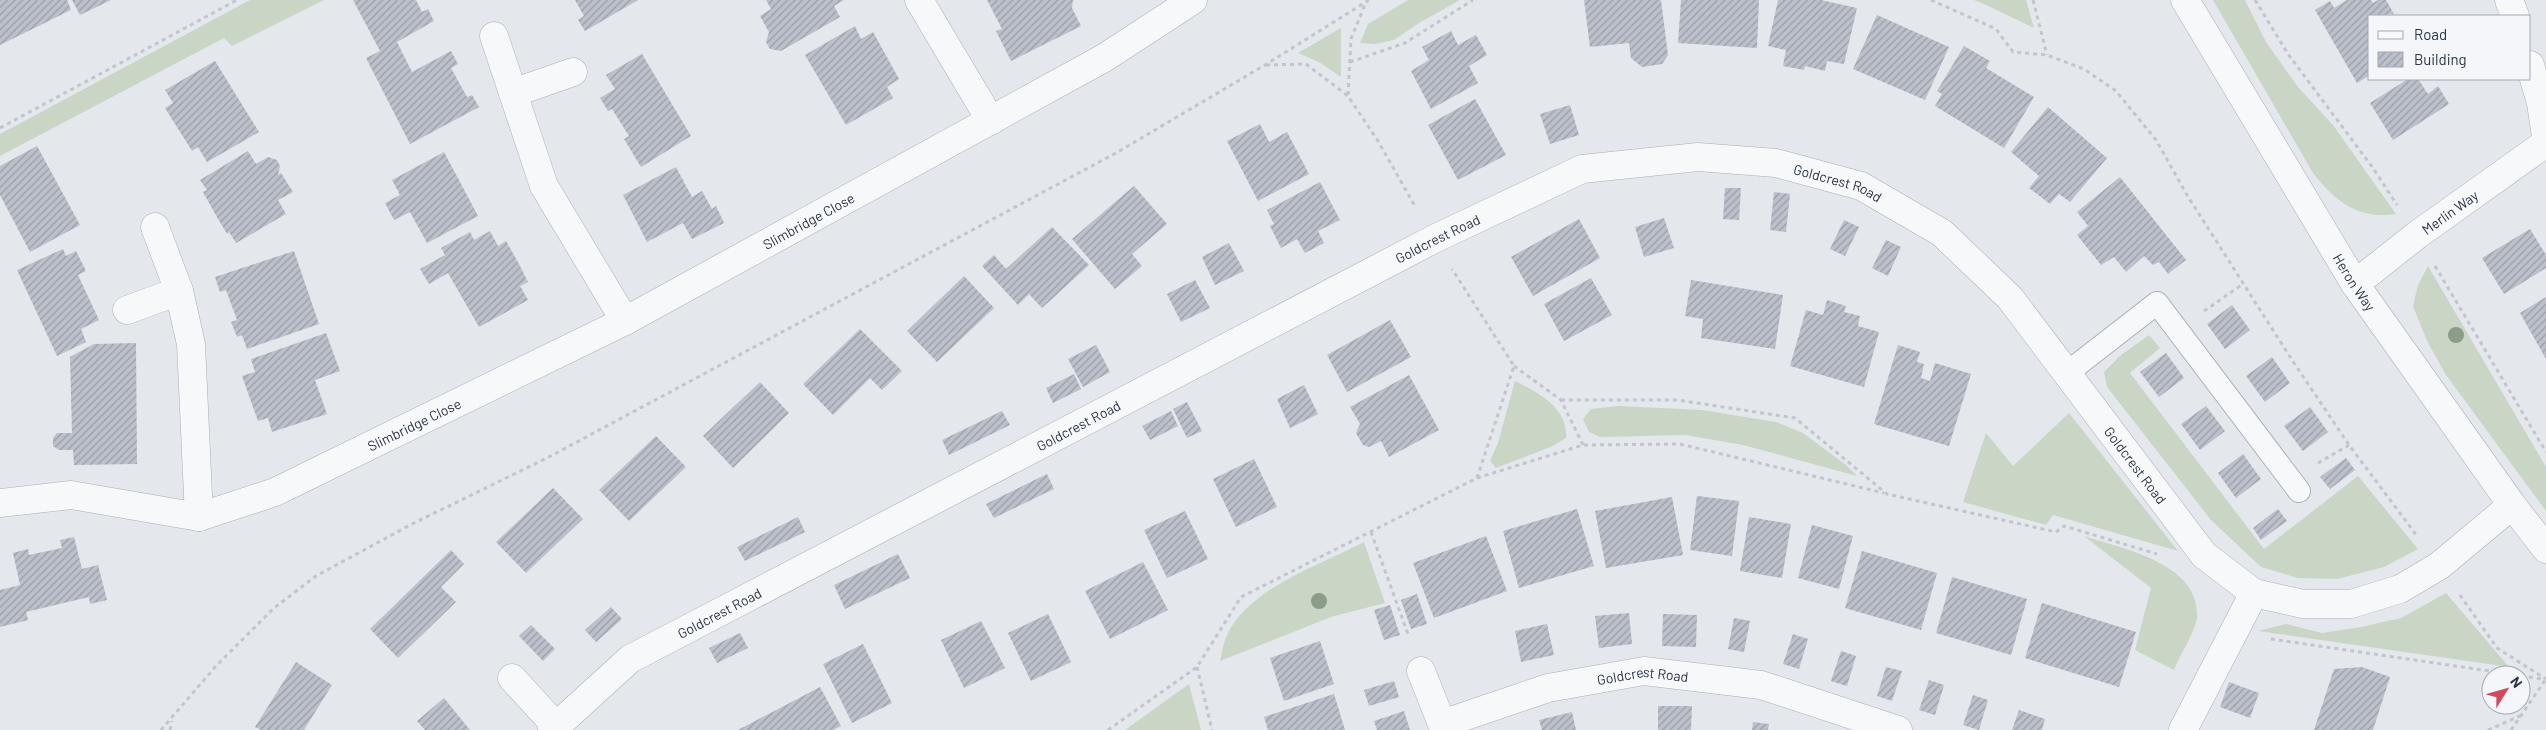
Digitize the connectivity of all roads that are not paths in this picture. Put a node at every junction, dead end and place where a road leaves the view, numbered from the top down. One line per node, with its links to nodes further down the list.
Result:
1 (920, 0): 10 (street)
2 (1193, 0): 10 (street, Slimbridge Close)
3 (2185, 0): 14 (street, Heron Way)
4 (2509, 0): 5 (street)
5 (2514, 15)
6 (494, 36): 9 (street)
7 (2531, 68): 11 (street)
8 (573, 72): 9 (street)
9 (513, 93): 17 (street)
10 (991, 121): 17 (street, Slimbridge Close)
11 (2546, 138)
12 (2546, 143): 14 (street, Merlin Way)
13 (155, 227): 15 (street)
14 (2355, 284): 21 (street, Heron Way)
15 (179, 291): 16 (street); 22 (street)
16 (127, 310)
17 (626, 321): 22 (street, Slimbridge Close)
18 (2067, 373): 19 (lane); 24 (street, Goldcrest Road); 28 (street, Goldcrest Road)
19 (2300, 491)
20 (0, 503): 22 (street, Slimbridge Close)
21 (2512, 505): 23 (street, Heron Way); 24 (street, Goldcrest Road)
22 (199, 517)
23 (2546, 549)
24 (2254, 593): 30 (street)
25 (1421, 671): 27 (street, Goldcrest Road)
26 (512, 678): 28 (street)
27 (1443, 727): 29 (street, Goldcrest Road)
28 (554, 728)
29 (1898, 730)
30 (2183, 730)

